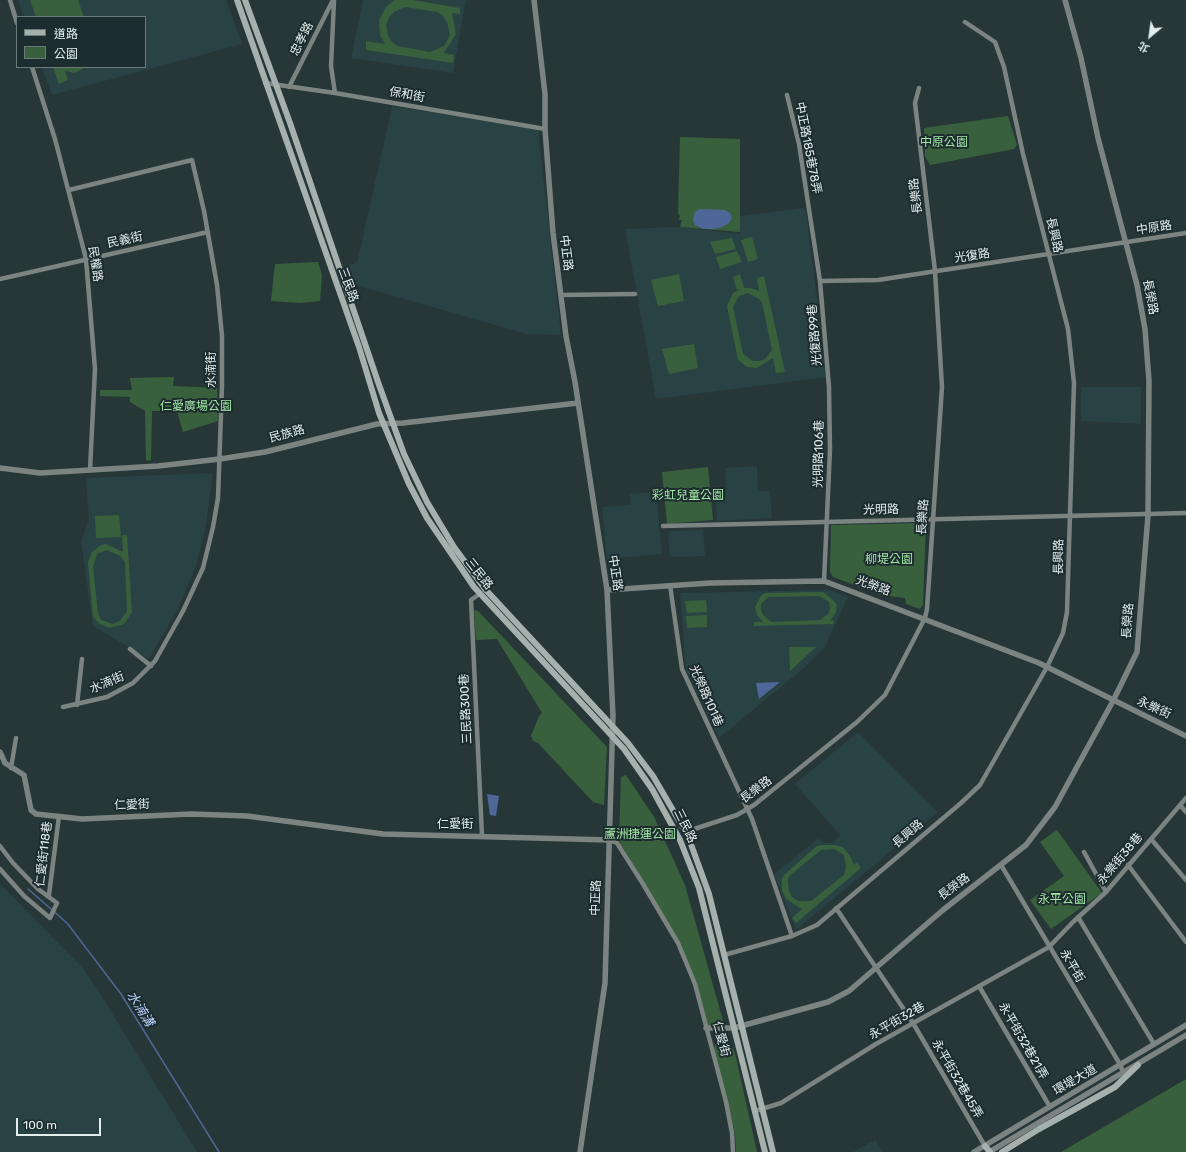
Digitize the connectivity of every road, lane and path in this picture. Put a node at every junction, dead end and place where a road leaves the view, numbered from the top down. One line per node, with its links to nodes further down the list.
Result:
1 (10, 0): 7 (street)
2 (237, 0): 10 (main road, 三民路)
3 (245, 0): 11 (main road, 三民路)
4 (333, 0): 12 (street, 忠孝路); 14 (street, 忠孝路)
5 (534, 0): 16 (street, 中正路)
6 (1065, 0): 20 (street, 長榮路)
7 (16, 20)
8 (965, 22): 21 (street, 長興路)
9 (32, 68): 17 (street, 民權路)
10 (265, 83): 11 (street, 保和街); 30 (main road, 三民路)
11 (276, 85): 12 (street, 保和街); 31 (main road, 三民路)
12 (289, 87): 14 (street, 保和街)
13 (919, 88): 23 (street, 長樂路)
14 (335, 93): 16 (street, 保和街)
15 (787, 95): 25 (street, 中正路185巷78弄)
16 (545, 129): 27 (street, 中正路)
17 (69, 190): 18 (street, 水湳街); 22 (street, 民權路)
18 (208, 232): 22 (street, 民義街); 32 (street, 水湳街)
19 (1186, 233): 20 (street, 中原路)
20 (1126, 243): 21 (street, 光復路); 36 (street, 長榮路)
21 (1049, 255): 23 (street, 光復路); 37 (street, 長興路)
22 (86, 259): 24 (street, 民義街); 34 (street, 民權路)
23 (935, 271): 25 (street, 光復路); 38 (street, 長樂路)
24 (0, 279)
25 (820, 281): 28 (street, 光復路99巷)
26 (635, 294): 27 (street)
27 (561, 295): 29 (street, 中正路)
28 (829, 387): 39 (street, 光明路106巷)
29 (578, 403): 31 (street, 民族路); 44 (street, 中正路)
30 (383, 423): 31 (street, 民族路); 32 (street, 民族路); 45 (main road, 三民路)
31 (394, 424): 43 (main road, 三民路)
32 (220, 459): 34 (street, 民族路); 49 (street, 水湳街)
33 (0, 468): 34 (street, 民族路)
34 (90, 470)
35 (1186, 513): 36 (street, 光明路)
36 (1148, 515): 37 (street, 光明路); 51 (street, 長榮路)
37 (1070, 516): 38 (street, 光明路); 50 (street, 長興路)
38 (933, 519): 39 (street, 光明路); 46 (street, 長樂路)
39 (826, 521): 40 (street, 光明路); 41 (street, 光明路106巷)
40 (663, 526)
41 (824, 581): 42 (street, 光榮路); 46 (street, 光榮路)
42 (670, 585): 44 (street, 光榮路); 62 (street, 光榮路101巷)
43 (485, 589): 45 (street, 三民路300巷); 54 (main road, 三民路)
44 (606, 590): 54 (street, 中正路)
45 (480, 594): 55 (main road, 三民路); 66 (street, 三民路300巷)
46 (925, 618): 50 (street, 光榮路); 62 (street, 長樂路)
47 (130, 649): 49 (street)
48 (82, 659): 52 (street)
49 (151, 666): 52 (street, 水湳街)
50 (1047, 667): 51 (street, 光榮路); 77 (street, 長興路)
51 (1113, 701): 56 (street, 永樂街); 72 (street, 長榮路)
52 (77, 705): 53 (street, 水湳街)
53 (63, 707)
54 (613, 727): 55 (street, 中正路); 65 (main road, 三民路)
55 (612, 736): 68 (street, 中正路); 87 (main road, 三民路)
56 (1186, 736)
57 (16, 738): 59 (street)
58 (0, 752): 59 (street, 仁愛街)
59 (11, 768): 64 (street, 仁愛街)
60 (1186, 798): 61 (street, 永樂街38巷)
61 (1180, 805): 63 (street); 67 (street, 永樂街38巷)
62 (747, 809): 65 (street, 長樂路); 79 (street, 光榮路101巷)
63 (1186, 812)
64 (59, 816): 66 (street, 仁愛街); 76 (street, 仁愛街118巷)
65 (685, 832): 82 (main road, 三民路)
66 (482, 836): 68 (street, 仁愛街)
67 (1151, 839): 71 (street, 永樂街38巷); 74 (street)
68 (609, 840): 88 (street, 仁愛街); 97 (street, 中正路)
69 (0, 846): 76 (street)
70 (1084, 852): 75 (street)
71 (1128, 865): 75 (street, 永樂街38巷); 80 (street)
72 (1001, 866): 81 (street, 永平街); 83 (street, 長榮路)
73 (0, 869): 76 (street)
74 (1186, 880)
75 (1106, 892): 78 (street, 永樂街38巷)
76 (49, 895)
77 (836, 908): 79 (street, 長興路); 83 (street, 永平街32巷45弄)
78 (1078, 918): 81 (street, 永樂街38巷); 90 (street)
79 (792, 936): 82 (street, 長興路)
80 (1186, 942)
81 (1049, 947): 84 (street, 永平街32巷); 92 (street, 永平街)
82 (724, 955): 87 (main road, 三民路)
83 (878, 968): 85 (street, 永平街32巷45弄); 87 (street, 長榮路)
84 (979, 986): 85 (street, 永平街32巷); 94 (street, 永平街32巷21弄)
85 (913, 1023): 95 (street, 永平街32巷); 96 (street, 永平街32巷45弄)
86 (1186, 1025): 90 (street, 環堤大道)
87 (738, 1027): 88 (street, 長榮路); 95 (main road, 三民路)
88 (706, 1028): 98 (street, 仁愛街)
89 (1186, 1035): 91 (street)
90 (1154, 1044): 92 (street, 環堤大道)
91 (1138, 1065): 93 (main road)
92 (1121, 1066): 93 (street, 永平街); 94 (street, 環堤大道)
93 (1124, 1075): 102 (street, 環堤大道); 103 (main road)
94 (1050, 1107): 96 (street, 環堤大道)
95 (758, 1110): 99 (main road, 三民路); 100 (main road, 三民路)
96 (985, 1146): 101 (street, 環堤大道); 102 (main road)
97 (580, 1152)
98 (733, 1152)
99 (765, 1152)
100 (773, 1152)
101 (974, 1152)
102 (989, 1152)
103 (1002, 1152)

